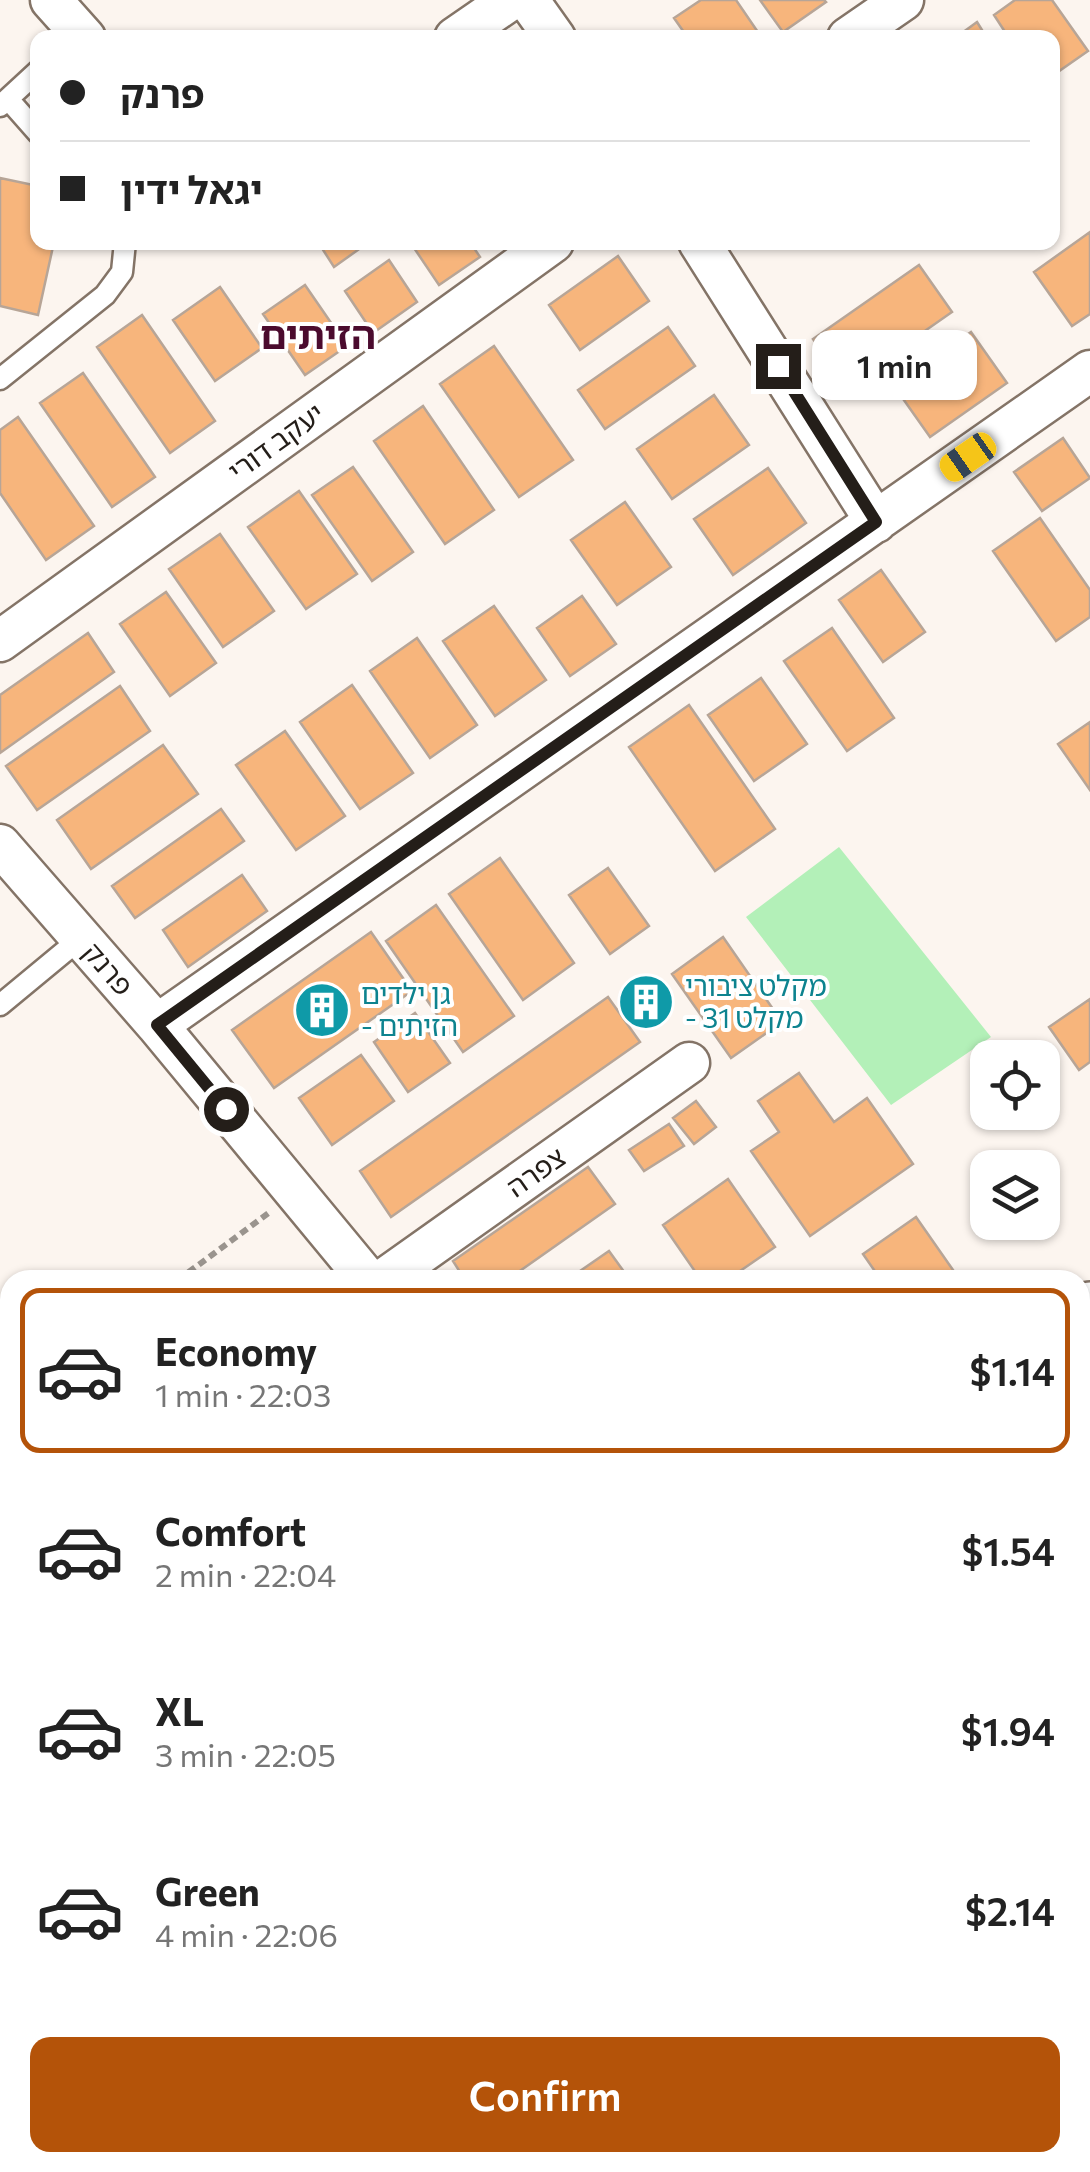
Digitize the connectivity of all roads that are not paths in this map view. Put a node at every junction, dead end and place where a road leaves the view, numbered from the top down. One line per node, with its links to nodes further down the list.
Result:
1 (51, 0): 5 (street)
2 (510, 0): 6 (street)
3 (528, 0): 7 (street)
4 (904, 0): 8 (street)
5 (74, 30)
6 (467, 30)
7 (550, 30)
8 (860, 30)
9 (30, 79): 10 (lane)
10 (4, 103): 11 (lane)
11 (30, 125)
12 (124, 250): 16 (lane)
13 (542, 250): 18 (street, יעקב דורי)
14 (704, 250): 17 (street)
15 (1090, 371): 17 (street)
16 (0, 378)
17 (876, 522): 22 (street)
18 (0, 641)
19 (0, 845): 20 (street, פרנק)
20 (81, 938): 21 (lane); 22 (street, פרנק)
21 (0, 1006)
22 (157, 1025): 24 (street, פרנק)
23 (689, 1063): 25 (street, צפרה)
24 (360, 1270)
25 (398, 1270)

